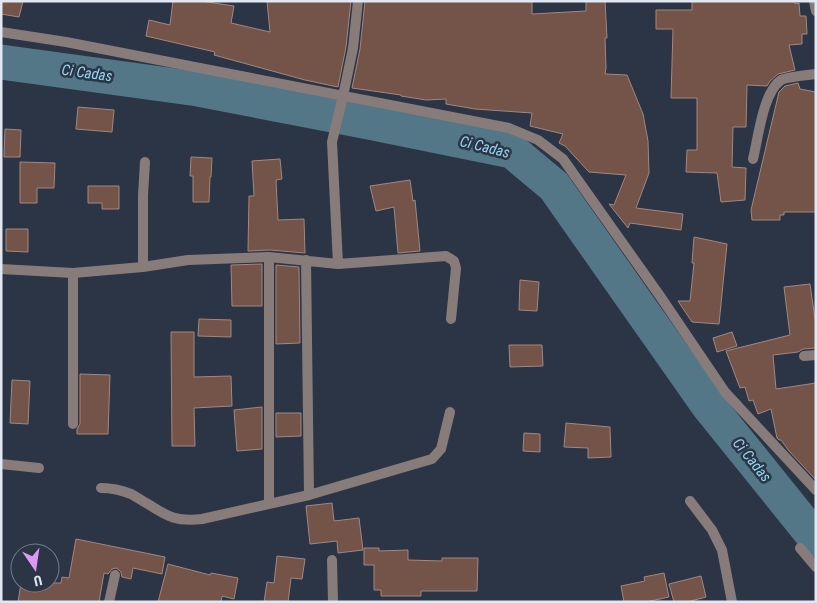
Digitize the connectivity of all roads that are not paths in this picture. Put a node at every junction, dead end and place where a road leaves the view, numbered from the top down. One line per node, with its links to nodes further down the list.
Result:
1 (358, 1): 6 (street)
2 (814, 1): 3 (street)
3 (816, 11)
4 (1, 32): 6 (street)
5 (816, 74): 7 (street)
6 (342, 101): 11 (street); 23 (street)
7 (753, 160)
8 (145, 162): 12 (street)
9 (269, 257): 10 (street); 12 (street); 26 (street)
10 (306, 260): 11 (street); 24 (street)
11 (338, 264): 15 (street)
12 (143, 267): 14 (street)
13 (1, 268): 14 (street)
14 (73, 273): 19 (street)
15 (451, 319)
16 (816, 355): 17 (street)
17 (804, 356)
18 (450, 412): 24 (street)
19 (73, 424)
20 (1, 464): 21 (street)
21 (39, 468)
22 (101, 488): 26 (street)
23 (816, 490)
24 (309, 496): 26 (street)
25 (690, 501): 33 (street)
26 (269, 504)
27 (800, 548): 29 (street)
28 (332, 560): 32 (street)
29 (816, 567)
30 (115, 575): 31 (street)
31 (109, 602)
32 (333, 602)
33 (732, 602)

